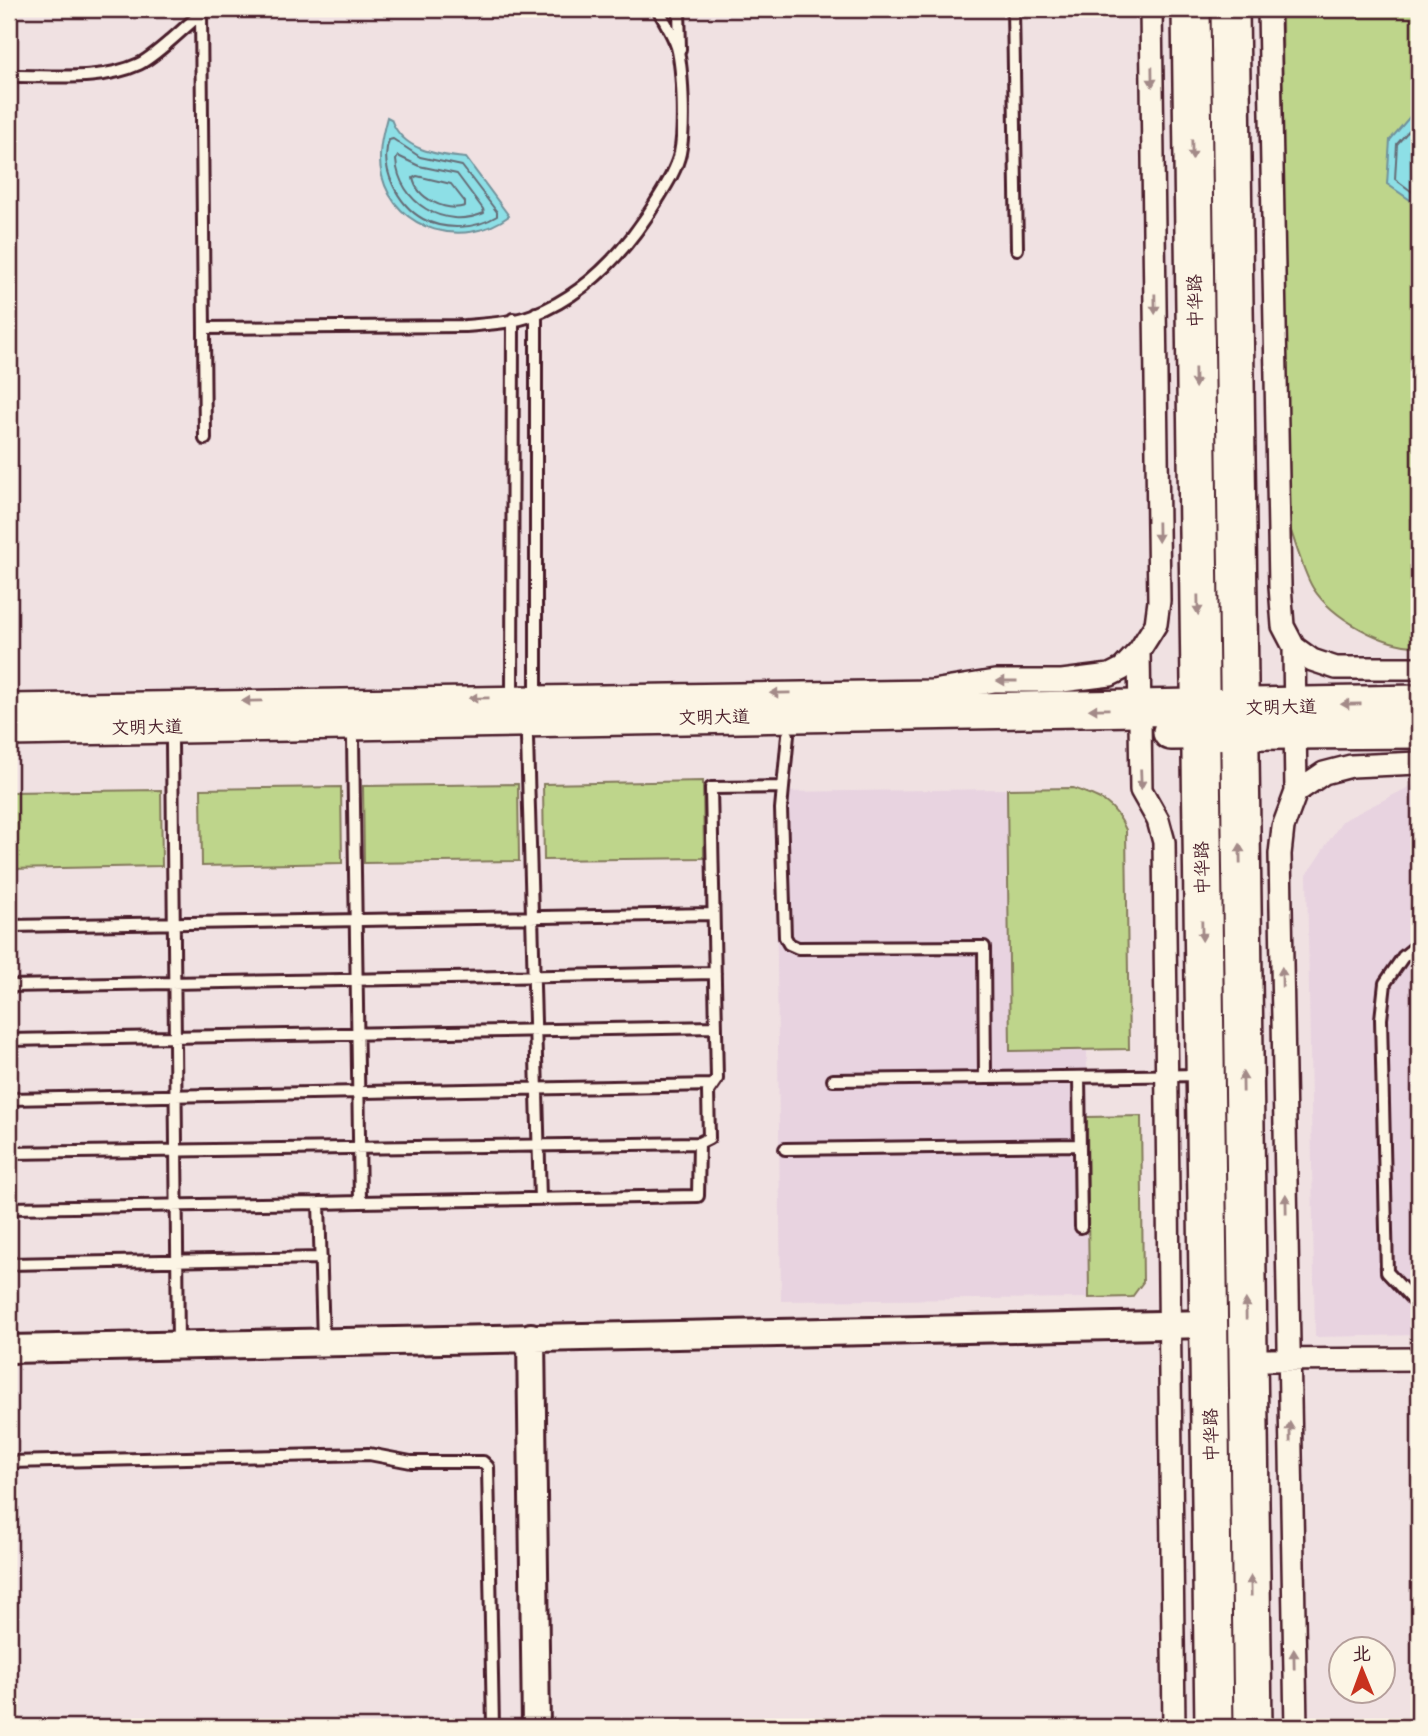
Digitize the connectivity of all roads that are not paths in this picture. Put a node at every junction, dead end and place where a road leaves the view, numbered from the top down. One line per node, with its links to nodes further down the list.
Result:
1 (658, 9): 10 (lane)
2 (679, 9): 10 (lane)
3 (1013, 9): 11 (lane)
4 (1151, 9): 17 (street, one-way to 17)
5 (1191, 9): 24 (highway, 中华路, one-way to 24)
6 (1230, 9): 25 (highway)
7 (1269, 9): 16 (street)
8 (204, 11): 9 (lane); 14 (lane)
9 (9, 76)
10 (682, 77): 12 (lane)
11 (1017, 249)
12 (536, 313): 13 (lane); 20 (lane)
13 (513, 319): 14 (lane); 19 (lane)
14 (204, 328): 15 (lane)
15 (205, 439)
16 (1294, 647): 18 (street); 23 (street)
17 (1139, 651): 20 (street, one-way to 20); 26 (street)
18 (1419, 668)
19 (512, 697): 20 (street); 22 (street, one-way to 22)
20 (536, 697)
21 (1419, 703): 23 (main road, 文明大道, one-way to 23)
22 (9, 705)
23 (1295, 718): 25 (main road, 文明大道); 28 (main road, 文明大道); 36 (street)
24 (1199, 719): 25 (main road, 文明大道); 26 (main road, 文明大道); 53 (highway, 中华路, one-way to 53)
25 (1238, 719): 87 (highway, one-way to 25)
26 (1140, 720): 27 (main road, 文明大道, one-way to 27); 29 (main road, 文明大道); 55 (street, one-way to 55)
27 (9, 728)
28 (1419, 730)
29 (788, 735): 30 (main road, 文明大道); 35 (lane)
30 (527, 738): 31 (main road, 文明大道); 38 (lane)
31 (353, 740): 32 (main road, 文明大道); 39 (lane)
32 (172, 743): 33 (main road, 文明大道); 40 (lane)
33 (9, 746)
34 (1419, 763): 36 (street)
35 (783, 787): 37 (lane); 56 (lane)
36 (1296, 792): 88 (street, one-way to 36)
37 (713, 915): 38 (lane); 43 (lane)
38 (532, 918): 39 (lane); 44 (lane)
39 (355, 920): 40 (lane); 45 (lane)
40 (174, 923): 41 (lane); 46 (lane)
41 (9, 926)
42 (1419, 944): 79 (lane)
43 (715, 973): 44 (lane); 48 (lane)
44 (534, 977): 45 (lane); 49 (lane)
45 (356, 980): 46 (lane); 50 (lane)
46 (174, 983): 47 (lane); 51 (lane)
47 (9, 986)
48 (716, 1027): 49 (lane); 58 (lane)
49 (535, 1030): 50 (lane); 59 (lane)
50 (357, 1034): 51 (lane); 60 (lane)
51 (175, 1037): 52 (lane); 61 (lane)
52 (9, 1040)
53 (1204, 1075): 55 (lane); 80 (highway, 中华路)
54 (1079, 1076): 55 (lane); 56 (lane); 65 (lane)
55 (1167, 1076): 81 (street)
56 (985, 1078): 57 (lane)
57 (833, 1080)
58 (713, 1085): 59 (lane); 63 (lane)
59 (537, 1088): 60 (lane); 64 (lane)
60 (358, 1092): 61 (lane); 66 (lane)
61 (176, 1096): 62 (lane); 68 (lane)
62 (9, 1099)
63 (699, 1143): 64 (lane); 70 (lane)
64 (539, 1145): 66 (lane); 70 (lane)
65 (1080, 1145): 67 (lane); 75 (lane)
66 (359, 1148): 68 (lane); 71 (lane)
67 (785, 1149)
68 (176, 1151): 69 (lane); 73 (lane)
69 (9, 1153)
70 (540, 1199): 71 (lane)
71 (360, 1202): 72 (lane)
72 (319, 1203): 73 (lane); 76 (lane)
73 (177, 1205): 74 (lane); 77 (lane)
74 (9, 1208)
75 (1081, 1227)
76 (321, 1258): 77 (lane); 83 (lane)
77 (177, 1261): 78 (lane); 84 (lane)
78 (9, 1264)
79 (1419, 1315)
80 (1208, 1324): 81 (street); 93 (highway, 中华路)
81 (1169, 1325): 82 (street); 92 (street)
82 (531, 1338): 83 (street); 91 (street)
83 (323, 1342): 84 (street)
84 (178, 1345): 85 (street)
85 (9, 1349)
86 (1419, 1359): 88 (street)
87 (1247, 1360): 88 (street); 94 (highway, one-way to 87)
88 (1289, 1360): 95 (street, one-way to 88)
89 (9, 1462): 90 (lane)
90 (493, 1727)
91 (536, 1727)
92 (1174, 1727)
93 (1214, 1727)
94 (1253, 1727)
95 (1296, 1727)

